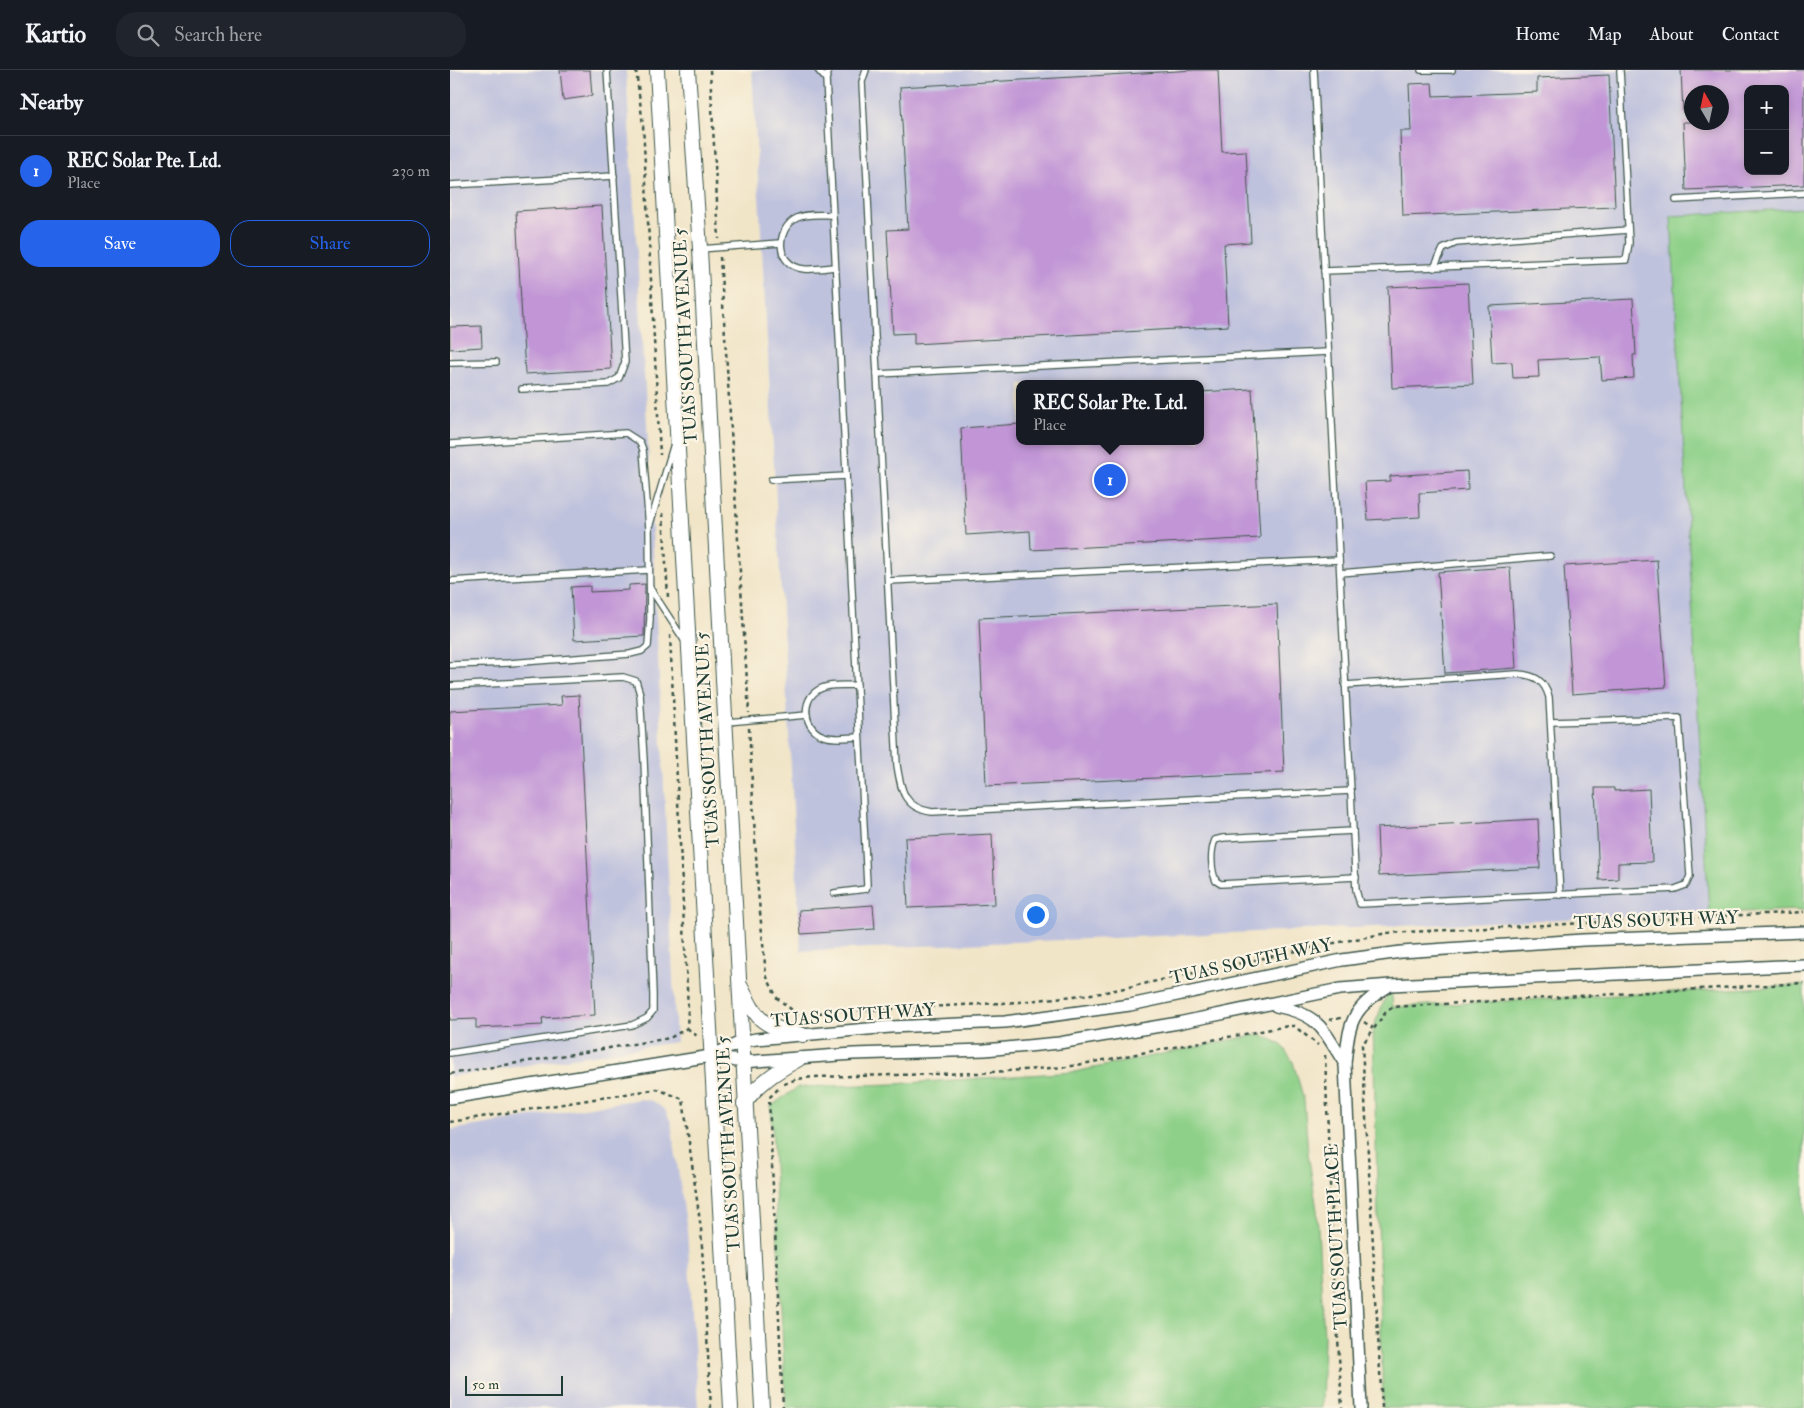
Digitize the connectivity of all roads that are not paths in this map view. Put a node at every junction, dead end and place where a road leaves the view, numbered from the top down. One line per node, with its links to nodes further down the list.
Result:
1 (607, 70): 12 (lane)
2 (657, 70): 28 (street, TUAS SOUTH AVENUE 5)
3 (688, 70): 19 (street, TUAS SOUTH AVENUE 5)
4 (818, 70): 11 (lane)
5 (829, 70): 11 (lane)
6 (866, 70): 26 (lane)
7 (1314, 70): 22 (lane)
8 (1421, 70): 9 (lane)
9 (1452, 70)
10 (1620, 70): 17 (lane)
11 (826, 79): 16 (lane)
12 (614, 176): 13 (lane); 27 (lane)
13 (450, 185)
14 (1804, 193): 15 (lane)
15 (1676, 200)
16 (832, 215): 18 (lane); 20 (lane)
17 (1628, 230): 21 (lane); 21 (lane)
18 (780, 242): 19 (lane); 20 (lane)
19 (700, 249): 46 (street, TUAS SOUTH AVENUE 5)
20 (835, 267): 30 (lane)
21 (1434, 268): 22 (lane)
22 (1324, 271): 23 (lane)
23 (1328, 352): 26 (lane); 34 (lane)
24 (496, 362): 25 (lane)
25 (450, 364)
26 (877, 374): 38 (lane)
27 (522, 389)
28 (678, 431): 32 (lane); 40 (street, TUAS SOUTH AVENUE 5)
29 (450, 444): 32 (lane)
30 (846, 476): 31 (lane); 42 (lane)
31 (771, 480)
32 (649, 528): 35 (lane)
33 (1550, 556): 36 (lane)
34 (1339, 560): 36 (lane); 38 (lane)
35 (649, 570): 37 (lane); 39 (lane)
36 (1340, 574): 43 (lane)
37 (450, 581)
38 (888, 581): 49 (lane)
39 (649, 587): 40 (lane); 41 (lane)
40 (690, 648): 62 (street, TUAS SOUTH AVENUE 5)
41 (450, 665)
42 (857, 685): 45 (lane); 48 (lane)
43 (1346, 685): 47 (lane); 49 (lane)
44 (450, 686): 61 (lane)
45 (807, 715): 46 (lane); 48 (lane)
46 (725, 722): 56 (street, TUAS SOUTH AVENUE 5)
47 (1550, 722): 53 (lane); 53 (lane)
48 (859, 736): 52 (lane)
49 (1351, 791): 50 (lane)
50 (1353, 831): 51 (lane); 51 (lane)
51 (1356, 878): 53 (lane)
52 (834, 893)
53 (1560, 895)
54 (1804, 932): 59 (street, TUAS SOUTH WAY)
55 (1804, 964): 57 (street, TUAS SOUTH WAY)
56 (738, 982): 59 (street); 60 (street, TUAS SOUTH AVENUE 5)
57 (1391, 985): 58 (street, TUAS SOUTH WAY); 65 (street, TUAS SOUTH PLACE)
58 (1271, 1005): 63 (street, TUAS SOUTH WAY); 65 (street, TUAS SOUTH PLACE)
59 (803, 1035): 60 (street, TUAS SOUTH WAY)
60 (741, 1042): 62 (street, TUAS SOUTH WAY); 64 (street, TUAS SOUTH AVENUE 5)
61 (450, 1053)
62 (711, 1056): 64 (street, TUAS SOUTH WAY); 66 (street, TUAS SOUTH WAY); 68 (street, TUAS SOUTH AVENUE 5)
63 (799, 1059): 64 (street, TUAS SOUTH WAY); 67 (street)
64 (742, 1062): 67 (street, TUAS SOUTH AVENUE 5)
65 (1344, 1064): 70 (street, TUAS SOUTH PLACE)
66 (450, 1098)
67 (744, 1104): 69 (street, TUAS SOUTH AVENUE 5)
68 (731, 1408)
69 (762, 1408)
70 (1361, 1408)

